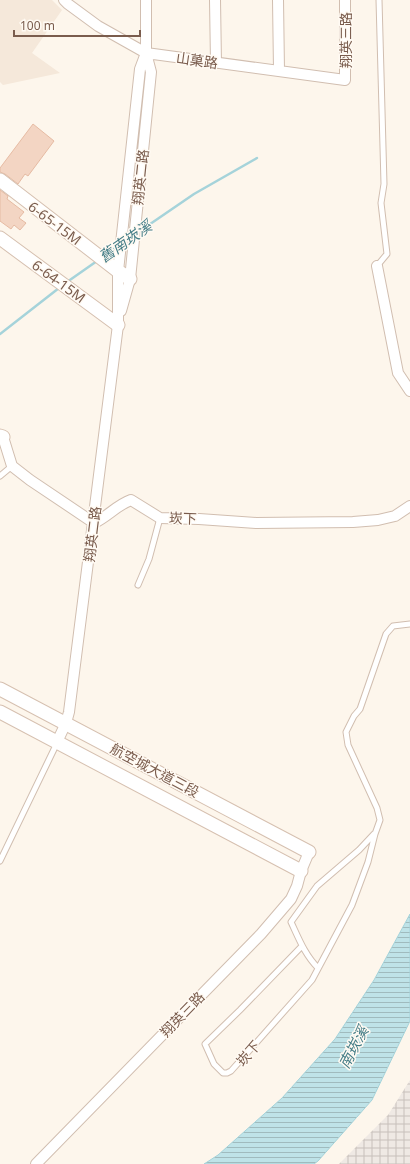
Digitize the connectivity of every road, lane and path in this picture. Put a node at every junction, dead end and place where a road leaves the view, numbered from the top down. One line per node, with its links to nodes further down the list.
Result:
1 (64, 0): 7 (street, 山菓路)
2 (146, 0): 7 (street, 翔英二路)
3 (215, 0): 8 (street)
4 (278, 0): 9 (street)
5 (344, 0): 10 (street, 翔英三路)
6 (379, 0): 13 (lane)
7 (146, 53): 8 (street, 山菓路); 14 (street, 翔英二路); 15 (street, 翔英二路)
8 (216, 63): 9 (street, 山菓路)
9 (279, 70): 10 (street, 山菓路)
10 (345, 80)
11 (0, 180): 14 (street, 6-65-15M)
12 (0, 238): 16 (street, 6-64-15M)
13 (377, 266): 17 (street)
14 (118, 271): 15 (street, 6-65-15M); 16 (street, 翔英二路)
15 (130, 279): 16 (street, 翔英二路)
16 (118, 325): 23 (street, 翔英二路)
17 (410, 391)
18 (2, 437): 19 (street)
19 (12, 466): 20 (lane); 23 (street)
20 (0, 476)
21 (410, 506): 22 (street, 崁下)
22 (160, 518): 23 (street, 崁下); 24 (lane)
23 (94, 523): 28 (street, 翔英二路)
24 (138, 585)
25 (410, 624): 30 (lane, 崁下)
26 (0, 689): 28 (street, 航空城大道三段)
27 (0, 712): 29 (street, 航空城大道三段)
28 (66, 723): 29 (street, 翔英二路); 31 (street, 航空城大道三段)
29 (58, 742): 32 (lane); 33 (street, 航空城大道三段)
30 (375, 834): 34 (lane); 35 (lane, 崁下)
31 (309, 852): 33 (street, 翔英三路)
32 (0, 861)
33 (301, 871): 36 (street, 翔英三路)
34 (302, 946): 35 (lane); 35 (lane, 崁下)
35 (318, 968)
36 (36, 1164)

